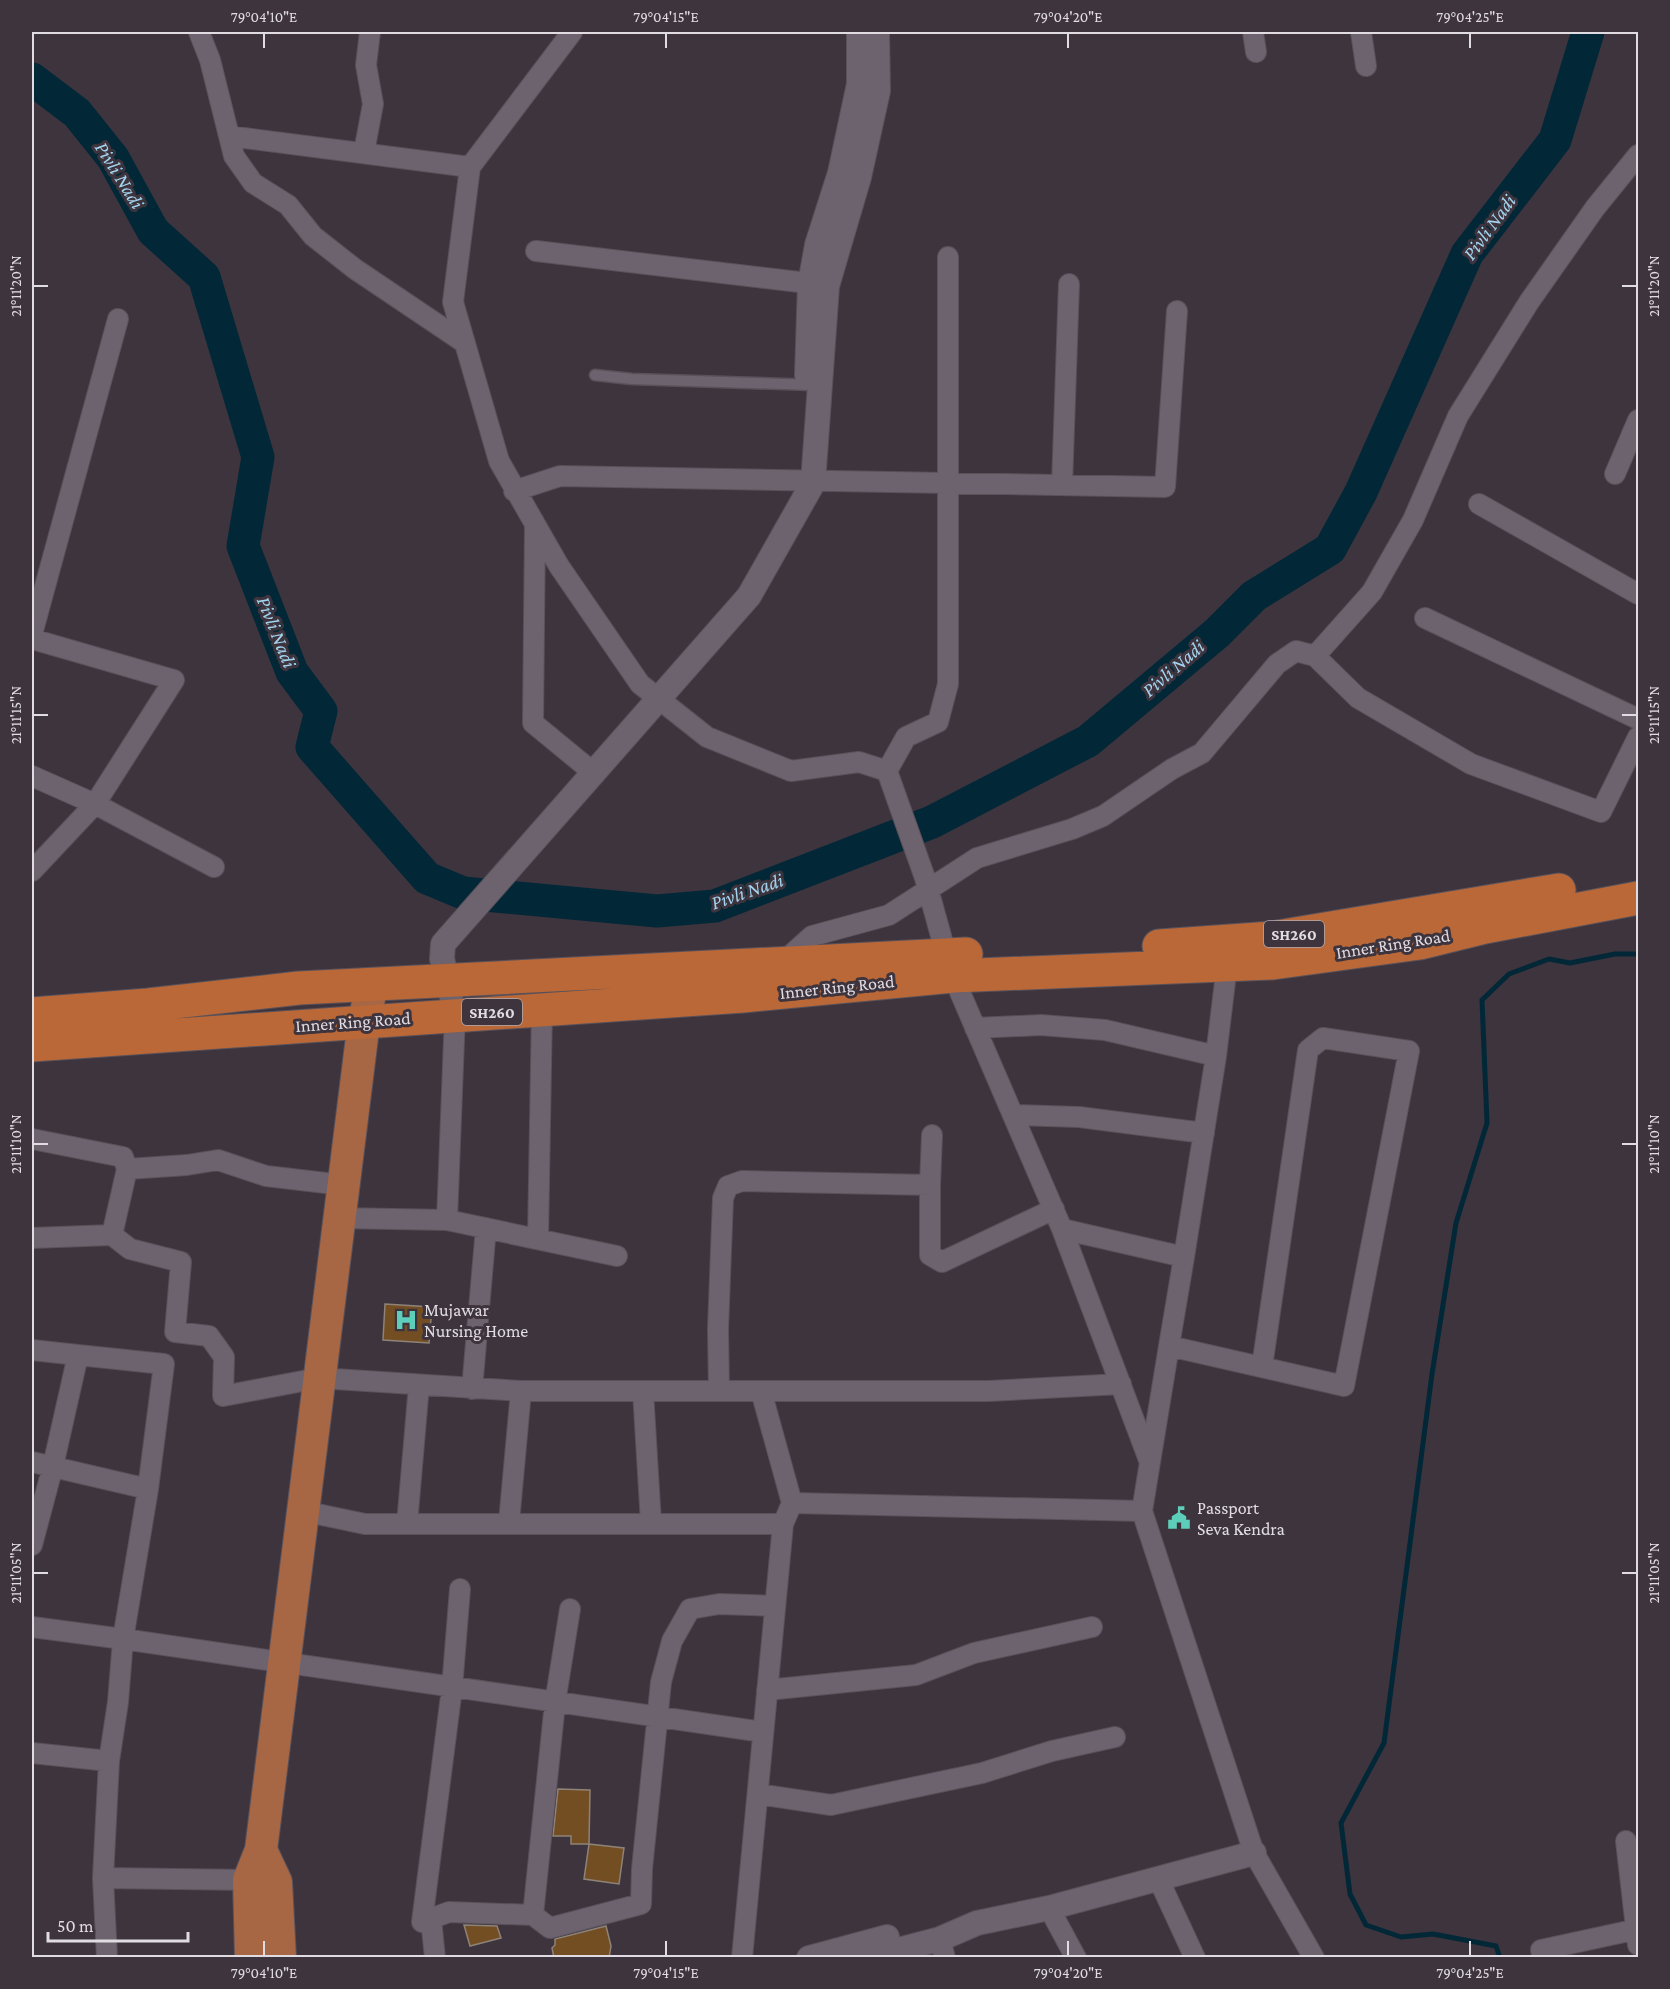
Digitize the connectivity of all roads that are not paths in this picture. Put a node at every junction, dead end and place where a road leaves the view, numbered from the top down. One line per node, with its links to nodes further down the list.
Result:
1 (199, 32): 10 (street)
2 (370, 32): 11 (street)
3 (570, 32): 13 (street)
4 (859, 32): 17 (street)
5 (877, 32): 17 (street)
6 (1253, 32): 8 (street)
7 (1361, 32): 9 (street)
8 (1256, 52)
9 (1366, 66)
10 (229, 136): 11 (street); 20 (street)
11 (364, 153): 13 (street)
12 (1638, 155): 35 (street)
13 (470, 167): 20 (street)
14 (536, 251): 17 (street)
15 (948, 256): 26 (street)
16 (1069, 284): 27 (street)
17 (819, 285): 22 (street)
18 (1177, 311): 27 (street)
19 (118, 319): 33 (street)
20 (465, 343): 28 (street)
21 (595, 375): 22 (lane)
22 (815, 385): 25 (street)
23 (1638, 420): 24 (street)
24 (1615, 474)
25 (813, 483): 26 (street); 28 (street); 36 (street)
26 (948, 483): 27 (street); 39 (street)
27 (1062, 485)
28 (514, 491): 30 (street)
29 (1479, 504): 31 (street)
30 (535, 524): 36 (street); 40 (street)
31 (1638, 594)
32 (1425, 618): 37 (street)
33 (32, 634)
34 (32, 639): 42 (street)
35 (1315, 657): 38 (street); 46 (street)
36 (661, 700): 39 (street); 40 (street)
37 (1638, 720)
38 (1638, 737)
39 (887, 771): 46 (street)
40 (595, 774): 51 (street)
41 (32, 776): 42 (street)
42 (95, 804): 43 (street); 44 (street)
43 (214, 867)
44 (32, 871)
45 (1638, 877): 48 (highway, Inner Ring Road / SH260)
46 (926, 884): 49 (street); 50 (street)
47 (1638, 898): 48 (highway, Inner Ring Road / SH260)
48 (1228, 953): 50 (highway, Inner Ring Road / SH260); 59 (street)
49 (779, 965): 50 (highway, Inner Ring Road / SH260); 51 (highway, Inner Ring Road / SH260)
50 (949, 965): 53 (highway, Inner Ring Road / SH260); 57 (street)
51 (449, 981): 52 (highway, Inner Ring Road / SH260); 55 (street)
52 (372, 985): 54 (highway, Inner Ring Road / SH260); 56 (main road)
53 (542, 1008): 55 (highway, Inner Ring Road / SH260); 74 (street)
54 (32, 1014)
55 (455, 1014): 56 (highway, Inner Ring Road / SH260); 69 (street)
56 (364, 1021): 58 (highway, Inner Ring Road / SH260); 65 (main road)
57 (975, 1028): 59 (street); 60 (street)
58 (32, 1045)
59 (1216, 1056): 61 (street)
60 (1013, 1115): 61 (street); 67 (street)
61 (1204, 1133): 76 (street)
62 (932, 1135): 66 (street)
63 (32, 1139): 64 (street)
64 (127, 1169): 65 (street); 72 (street)
65 (343, 1185): 68 (main road)
66 (930, 1185): 67 (street); 89 (street)
67 (1054, 1209): 71 (street)
68 (339, 1218): 69 (street); 83 (main road)
69 (447, 1220): 70 (street)
70 (486, 1228): 74 (street); 86 (street)
71 (1062, 1229): 76 (street); 84 (street)
72 (112, 1235): 73 (street); 77 (street)
73 (32, 1238)
74 (538, 1239): 75 (street)
75 (617, 1256)
76 (1184, 1257): 78 (street)
77 (176, 1332): 81 (street); 83 (street)
78 (1169, 1346): 82 (street); 92 (street)
79 (32, 1350): 80 (street)
80 (78, 1355): 81 (street); 93 (street)
81 (164, 1364): 94 (street)
82 (1262, 1367): 82 (street)
83 (319, 1378): 85 (street); 96 (main road)
84 (1121, 1384): 90 (street); 92 (street)
85 (419, 1385): 86 (street); 100 (street)
86 (472, 1389): 88 (street)
87 (643, 1390): 88 (street); 89 (street); 99 (street)
88 (521, 1391): 98 (street)
89 (719, 1391): 90 (street)
90 (761, 1391): 95 (street)
91 (32, 1462): 93 (street)
92 (1150, 1463): 97 (street)
93 (54, 1466): 94 (street); 102 (street)
94 (148, 1489): 108 (street)
95 (792, 1503): 97 (street); 101 (street)
96 (303, 1511): 100 (street); 109 (main road)
97 (1142, 1511): 121 (street)
98 (509, 1522): 99 (street); 100 (street)
99 (651, 1523): 101 (street)
100 (407, 1524)
101 (783, 1524): 104 (street)
102 (32, 1545)
103 (460, 1588): 110 (street)
104 (775, 1606): 111 (street); 113 (street)
105 (570, 1609): 112 (street)
106 (32, 1627): 108 (street)
107 (1092, 1627): 111 (street)
108 (123, 1639): 109 (street); 117 (street)
109 (284, 1660): 110 (street); 120 (main road)
110 (452, 1688): 112 (street); 127 (street)
111 (767, 1690): 114 (street)
112 (555, 1703): 113 (street); 126 (street)
113 (659, 1718): 114 (street); 126 (street)
114 (763, 1732): 118 (street)
115 (1115, 1737): 118 (street)
116 (32, 1753): 117 (street)
117 (109, 1761): 122 (street)
118 (758, 1794): 135 (street)
119 (1626, 1840): 129 (street)
120 (261, 1850): 124 (main road); 133 (main road)
121 (1254, 1853): 123 (street); 140 (street)
122 (103, 1878): 124 (street); 131 (street)
123 (1158, 1878): 125 (street); 139 (street)
124 (249, 1880): 132 (main road)
125 (1049, 1908): 128 (street); 138 (street)
126 (533, 1915): 127 (street)
127 (431, 1919): 134 (street)
128 (977, 1923): 130 (street); 136 (street)
129 (1637, 1935): 141 (street)
130 (942, 1948): 137 (street)
131 (107, 1958)
132 (251, 1958)
133 (280, 1958)
134 (435, 1958)
135 (742, 1958)
136 (809, 1958)
137 (867, 1958)
138 (1076, 1958)
139 (1195, 1958)
140 (1314, 1958)
141 (1543, 1958)

